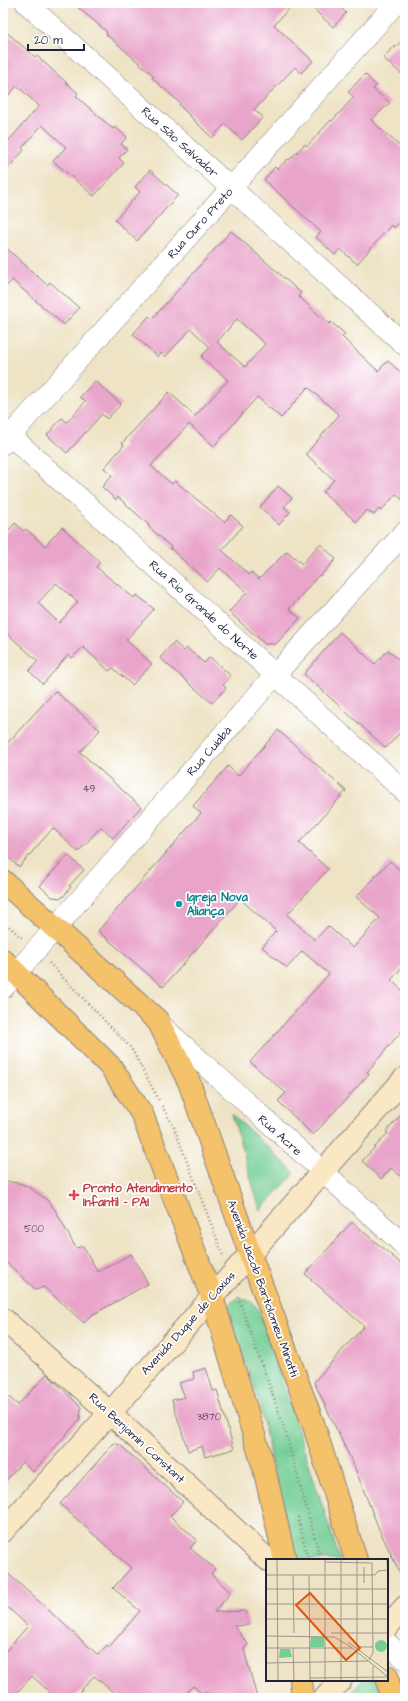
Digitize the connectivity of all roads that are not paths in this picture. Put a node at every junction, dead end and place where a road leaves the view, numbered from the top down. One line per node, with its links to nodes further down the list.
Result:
1 (26, 3): 3 (street, Rua São Salvador)
2 (396, 3): 3 (street, Rua Ouro Preto)
3 (231, 188): 4 (street, Rua São Salvador); 5 (street, Rua Ouro Preto)
4 (405, 345)
5 (6, 436): 7 (street, Rua Rio Grande do Norte)
6 (405, 532): 7 (street, Rua Cuiabá)
7 (275, 674): 8 (street, Rua Rio Grande do Norte); 10 (street, Rua Cuiabá)
8 (405, 792)
9 (3, 881): 10 (main road)
10 (55, 927): 11 (street, Rua Cuiabá); 12 (main road)
11 (8, 974): 17 (main road)
12 (158, 1021): 14 (street, Rua Acre); 16 (main road, Avenida Jacob Bartolomeu Minatti)
13 (405, 1078): 14 (street, Avenida Duque de Caxias)
14 (322, 1172): 15 (street, Rua Acre); 16 (street, Avenida Duque de Caxias)
15 (405, 1246)
16 (250, 1254): 17 (street, Avenida Duque de Caxias); 23 (main road, Avenida Jacob Bartolomeu Minatti)
17 (212, 1297): 19 (street, Avenida Duque de Caxias); 22 (main road)
18 (3, 1319): 19 (street, Rua Benjamin Constant)
19 (110, 1413): 20 (street, Avenida Duque de Caxias); 21 (street, Rua Benjamin Constant)
20 (3, 1531)
21 (267, 1559)
22 (285, 1559)
23 (356, 1559)
24 (405, 1607): 25 (street)
25 (388, 1626)
26 (388, 1644): 27 (street)
27 (405, 1659)
28 (301, 1681): 31 (main road)
29 (340, 1681): 32 (street)
30 (388, 1681): 33 (main road)
31 (303, 1698)
32 (325, 1698)
33 (391, 1698)

